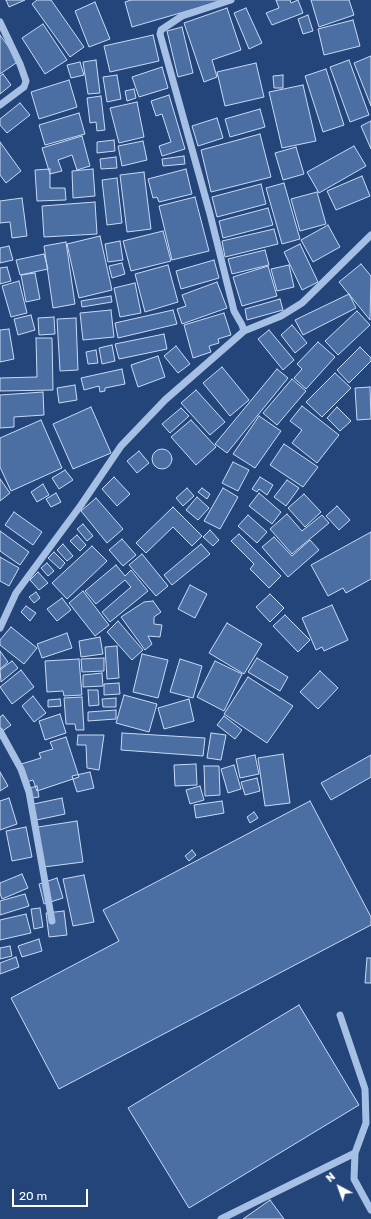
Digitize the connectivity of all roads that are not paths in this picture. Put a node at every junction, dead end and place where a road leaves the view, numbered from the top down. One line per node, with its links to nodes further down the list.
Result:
1 (231, 0): 5 (street)
2 (0, 22): 3 (street)
3 (0, 105)
4 (371, 235): 5 (street)
5 (244, 331): 6 (street)
6 (0, 628)
7 (0, 731): 8 (street)
8 (52, 921)
9 (340, 1015): 10 (street)
10 (355, 1153): 11 (street); 12 (street)
11 (371, 1210)
12 (221, 1219)

